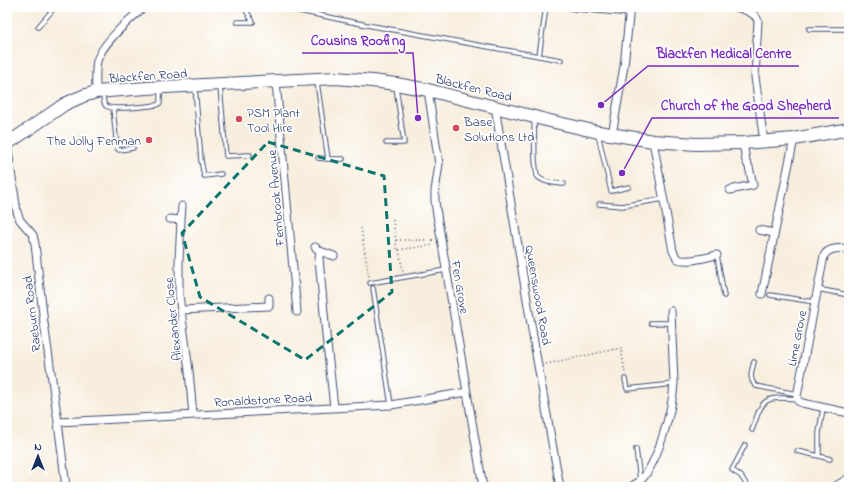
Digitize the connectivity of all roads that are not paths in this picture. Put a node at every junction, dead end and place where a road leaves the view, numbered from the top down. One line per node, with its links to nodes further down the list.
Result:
1 (55, 7): 10 (lane)
2 (144, 7): 22 (street)
3 (244, 7): 9 (lane)
4 (280, 7): 13 (lane)
5 (546, 7): 13 (lane)
6 (573, 7): 8 (street)
7 (736, 7): 31 (street)
8 (630, 10): 28 (street)
9 (237, 22)
10 (38, 27)
11 (809, 29): 12 (lane)
12 (849, 30)
13 (539, 56): 14 (lane)
14 (561, 60)
15 (317, 79): 16 (main road, Blackfen Road); 17 (main road, Blackfen Road); 38 (lane)
16 (276, 82): 18 (main road, Blackfen Road); 66 (street, Fernbrook Avenue)
17 (396, 84): 21 (main road, Blackfen Road); 34 (lane)
18 (220, 85): 19 (main road, Blackfen Road); 36 (lane)
19 (195, 86): 20 (main road, Blackfen Road); 40 (lane)
20 (160, 88): 22 (main road, Blackfen Road); 24 (lane)
21 (428, 90): 23 (main road, Blackfen Road); 54 (street, Fen Grove)
22 (100, 92): 24 (lane); 33 (main road, Blackfen Road)
23 (495, 107): 25 (main road, Blackfen Road); 90 (street, Queenswood Road)
24 (113, 108): 35 (lane)
25 (534, 117): 27 (main road, Blackfen Road); 41 (lane)
26 (849, 129): 29 (main road, Blackfen Road)
27 (598, 132): 28 (main road, Blackfen Road); 42 (lane)
28 (612, 135): 30 (main road, Blackfen Road)
29 (794, 138): 31 (main road, Blackfen Road); 50 (street)
30 (653, 141): 32 (main road, Blackfen Road); 44 (street)
31 (764, 142): 32 (main road, Blackfen Road)
32 (743, 143): 43 (street)
33 (7, 144): 79 (street, Raeburn Road)
34 (386, 144)
35 (133, 148)
36 (250, 155)
37 (318, 158): 38 (lane)
38 (328, 159): 39 (lane)
39 (343, 159)
40 (221, 174)
41 (564, 184)
42 (630, 187)
43 (730, 190)
44 (664, 199): 45 (lane); 52 (street)
45 (598, 204)
46 (182, 206): 48 (street, Alexander Close)
47 (170, 219): 48 (street)
48 (181, 220): 64 (street, Alexander Close)
49 (759, 230): 50 (street)
50 (774, 233): 58 (street)
51 (849, 248): 57 (street, Lime Grove)
52 (717, 255): 61 (lane)
53 (334, 256): 75 (street)
54 (446, 270): 55 (lane); 72 (street, Fen Grove)
55 (370, 283)
56 (373, 288): 74 (lane)
57 (817, 289): 60 (lane); 63 (street, Lime Grove)
58 (762, 294)
59 (770, 295): 63 (lane)
60 (849, 295)
61 (724, 296)
62 (269, 298): 64 (street)
63 (815, 302): 73 (street, Lime Grove)
64 (181, 310): 78 (street, Alexander Close)
65 (671, 311): 68 (street)
66 (297, 312)
67 (651, 323): 68 (lane)
68 (672, 323): 71 (street)
69 (754, 362): 73 (lane)
70 (626, 378): 71 (lane)
71 (674, 384): 87 (street)
72 (467, 392): 74 (street, Ronaldstone Road); 89 (street, Fen Grove)
73 (797, 396): 76 (street); 80 (lane)
74 (391, 405): 75 (street, Ronaldstone Road)
75 (334, 408): 78 (street, Ronaldstone Road)
76 (823, 408): 77 (street); 84 (lane)
77 (849, 413)
78 (192, 415): 79 (street, Ronaldstone Road)
79 (58, 422): 88 (street, Raeburn Road)
80 (752, 430)
81 (745, 445): 92 (lane)
82 (636, 449): 87 (lane)
83 (797, 451): 84 (lane)
84 (819, 456): 85 (lane)
85 (830, 459)
86 (849, 478): 93 (street)
87 (641, 480): 91 (street)
88 (66, 487)
89 (483, 487)
90 (560, 487)
91 (630, 487)
92 (748, 487)
93 (834, 487)

